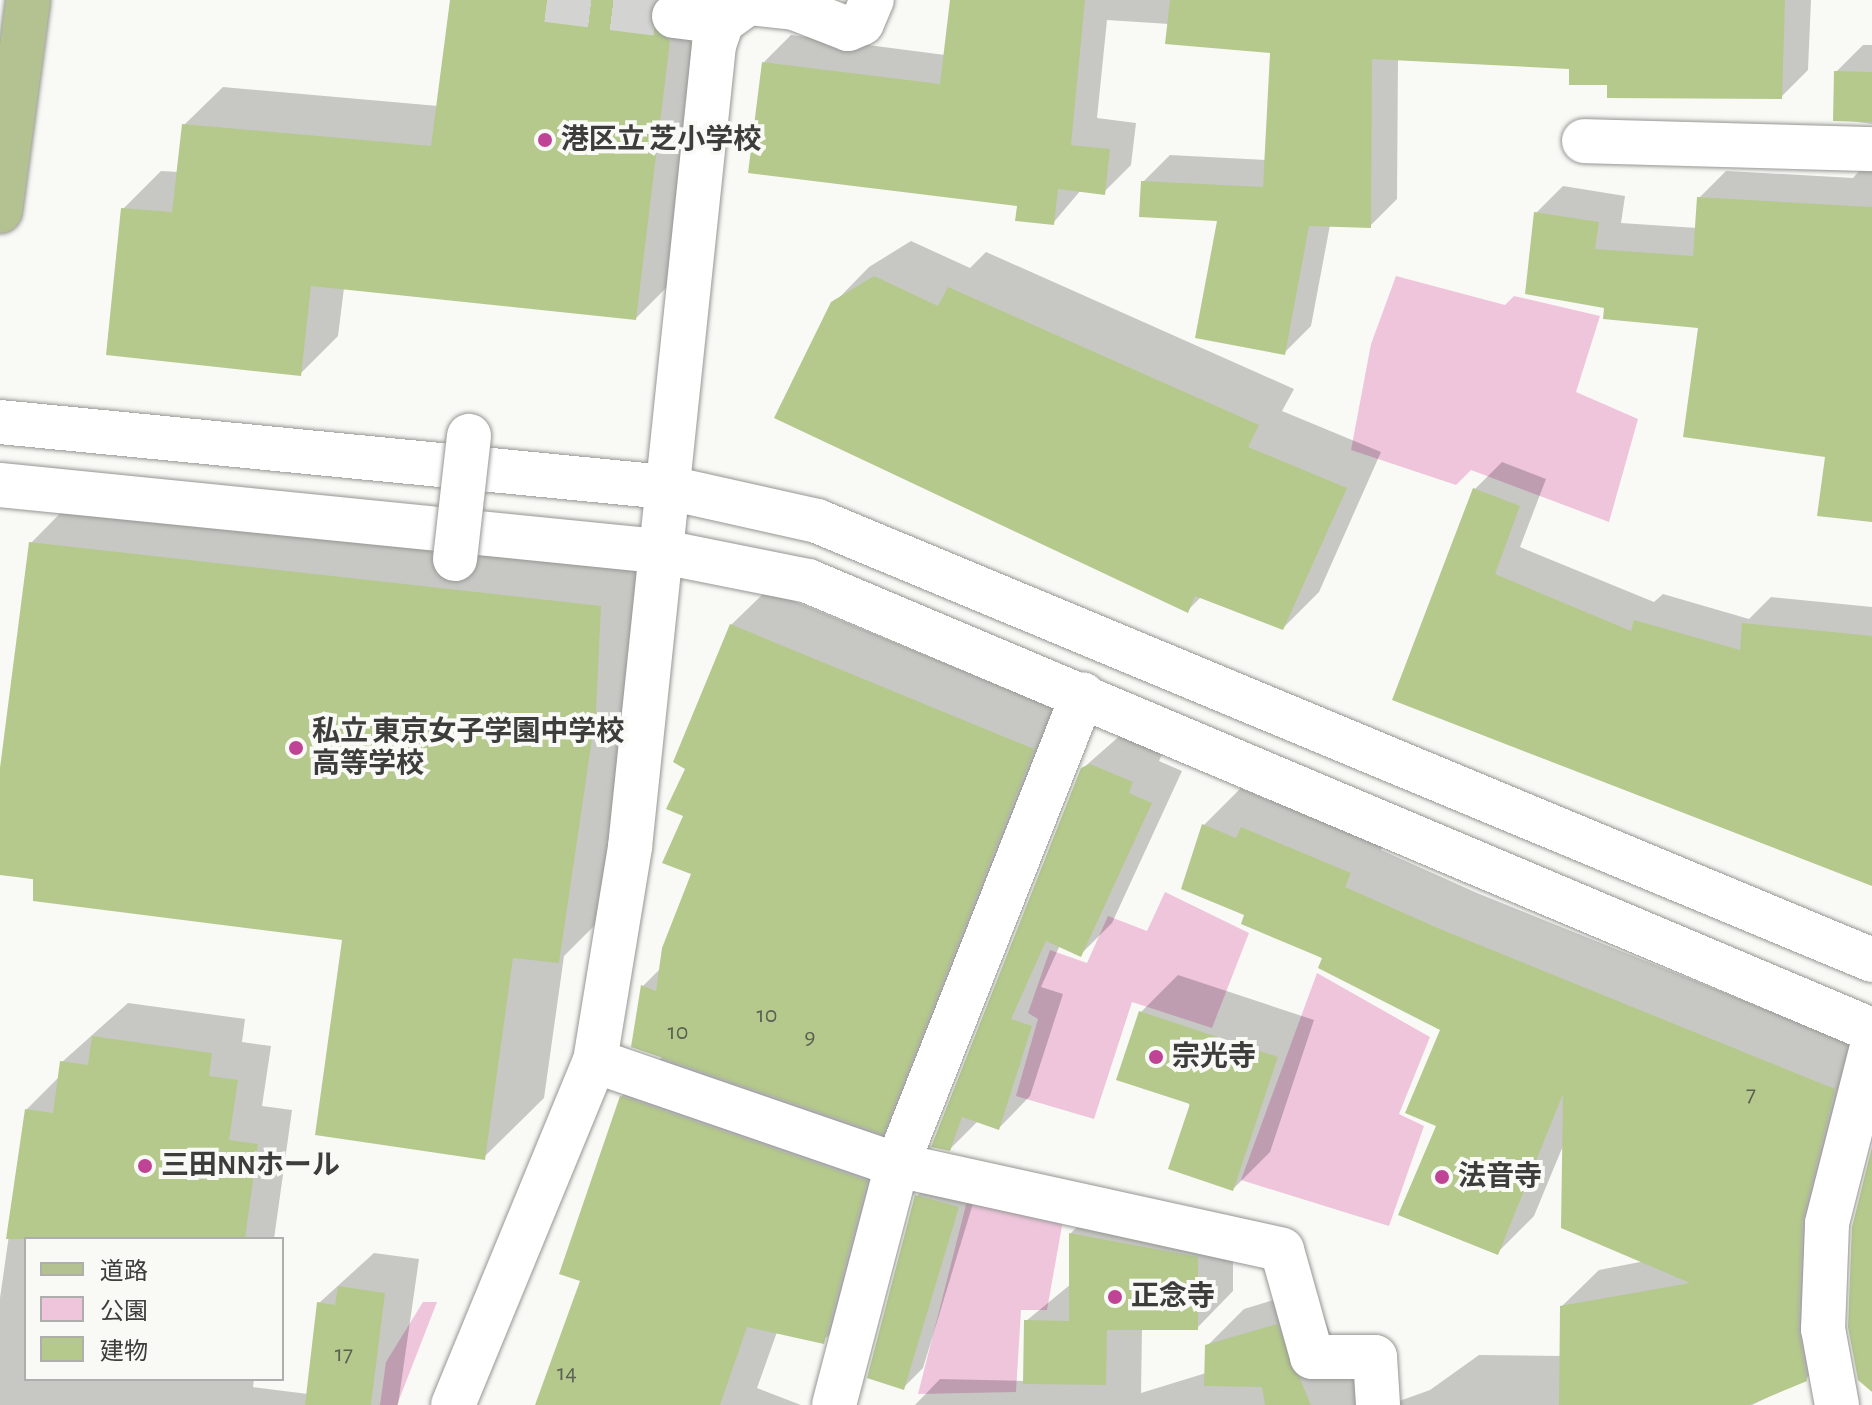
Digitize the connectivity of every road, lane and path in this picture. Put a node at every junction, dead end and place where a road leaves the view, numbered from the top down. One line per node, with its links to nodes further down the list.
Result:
1 (28, 0): 7 (main road)
2 (872, 0): 3 (street)
3 (718, 11): 4 (street); 11 (street)
4 (674, 16)
5 (1584, 141): 6 (street)
6 (1872, 149)
7 (0, 211)
8 (0, 422): 11 (street)
9 (469, 436): 13 (street, bridge)
10 (0, 485): 12 (street)
11 (665, 487): 12 (street); 15 (street)
12 (658, 551): 14 (street); 18 (street)
13 (455, 559)
14 (1083, 694): 16 (street); 19 (street)
15 (1872, 960)
16 (1872, 1030)
17 (1872, 1046): 23 (street)
18 (595, 1061): 19 (street); 20 (street)
19 (897, 1165): 21 (street); 22 (street)
20 (453, 1405)
21 (834, 1405)
22 (1378, 1405)
23 (1837, 1405)

